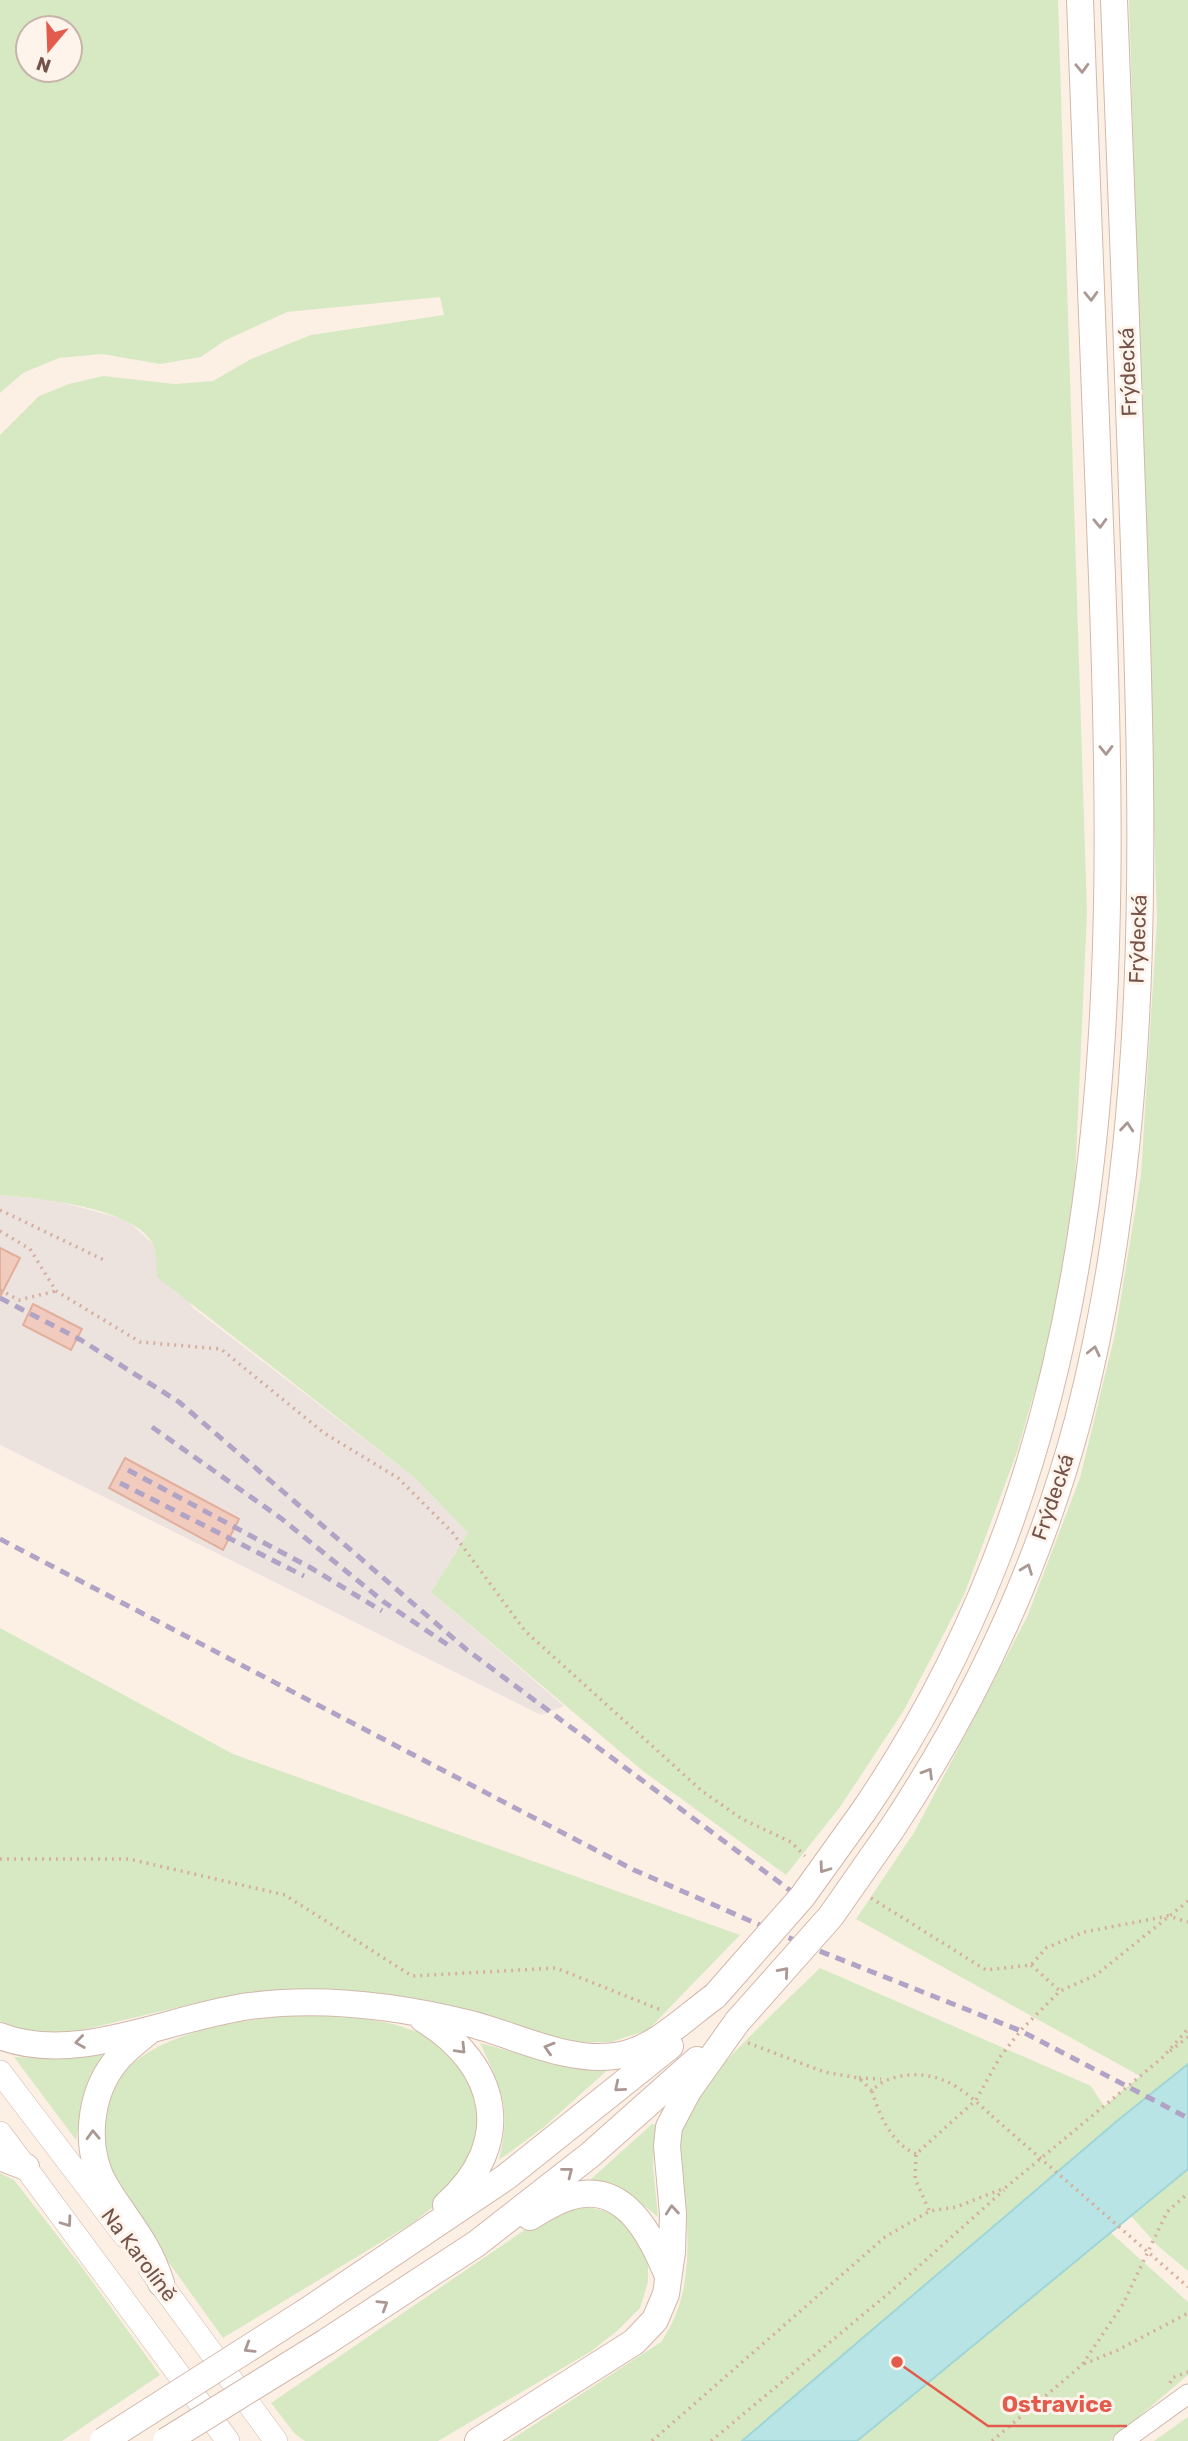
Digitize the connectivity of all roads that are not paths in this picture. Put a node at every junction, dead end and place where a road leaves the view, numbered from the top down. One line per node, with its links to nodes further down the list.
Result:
1 (1080, 0): 3 (main road, Frýdecká, one-way to 3, bridge)
2 (1114, 0): 6 (main road, Frýdecká, one-way to 2, bridge)
3 (707, 2003): 4 (main road, one-way to 4); 13 (main road, one-way to 13)
4 (405, 2011): 5 (main road); 13 (main road, one-way to 13)
5 (148, 2032): 7 (main road, one-way to 7); 15 (main road, one-way to 5)
6 (733, 2032): 12 (main road, one-way to 6); 14 (main road, one-way to 6)
7 (0, 2036)
8 (0, 2072): 15 (street, Na Karolíně)
9 (0, 2133): 11 (street, Na Karolíně)
10 (0, 2157): 11 (main road)
11 (26, 2168): 19 (street, Na Karolíně, one-way to 19)
12 (476, 2244): 14 (main road); 18 (main road, one-way to 12, bridge)
13 (388, 2259): 17 (main road, one-way to 17, bridge)
14 (668, 2278): 21 (main road)
15 (161, 2283): 20 (street, Na Karolíně)
16 (1188, 2394): 22 (street)
17 (103, 2441)
18 (166, 2441)
19 (228, 2441)
20 (276, 2441)
21 (478, 2441)
22 (1123, 2441)

